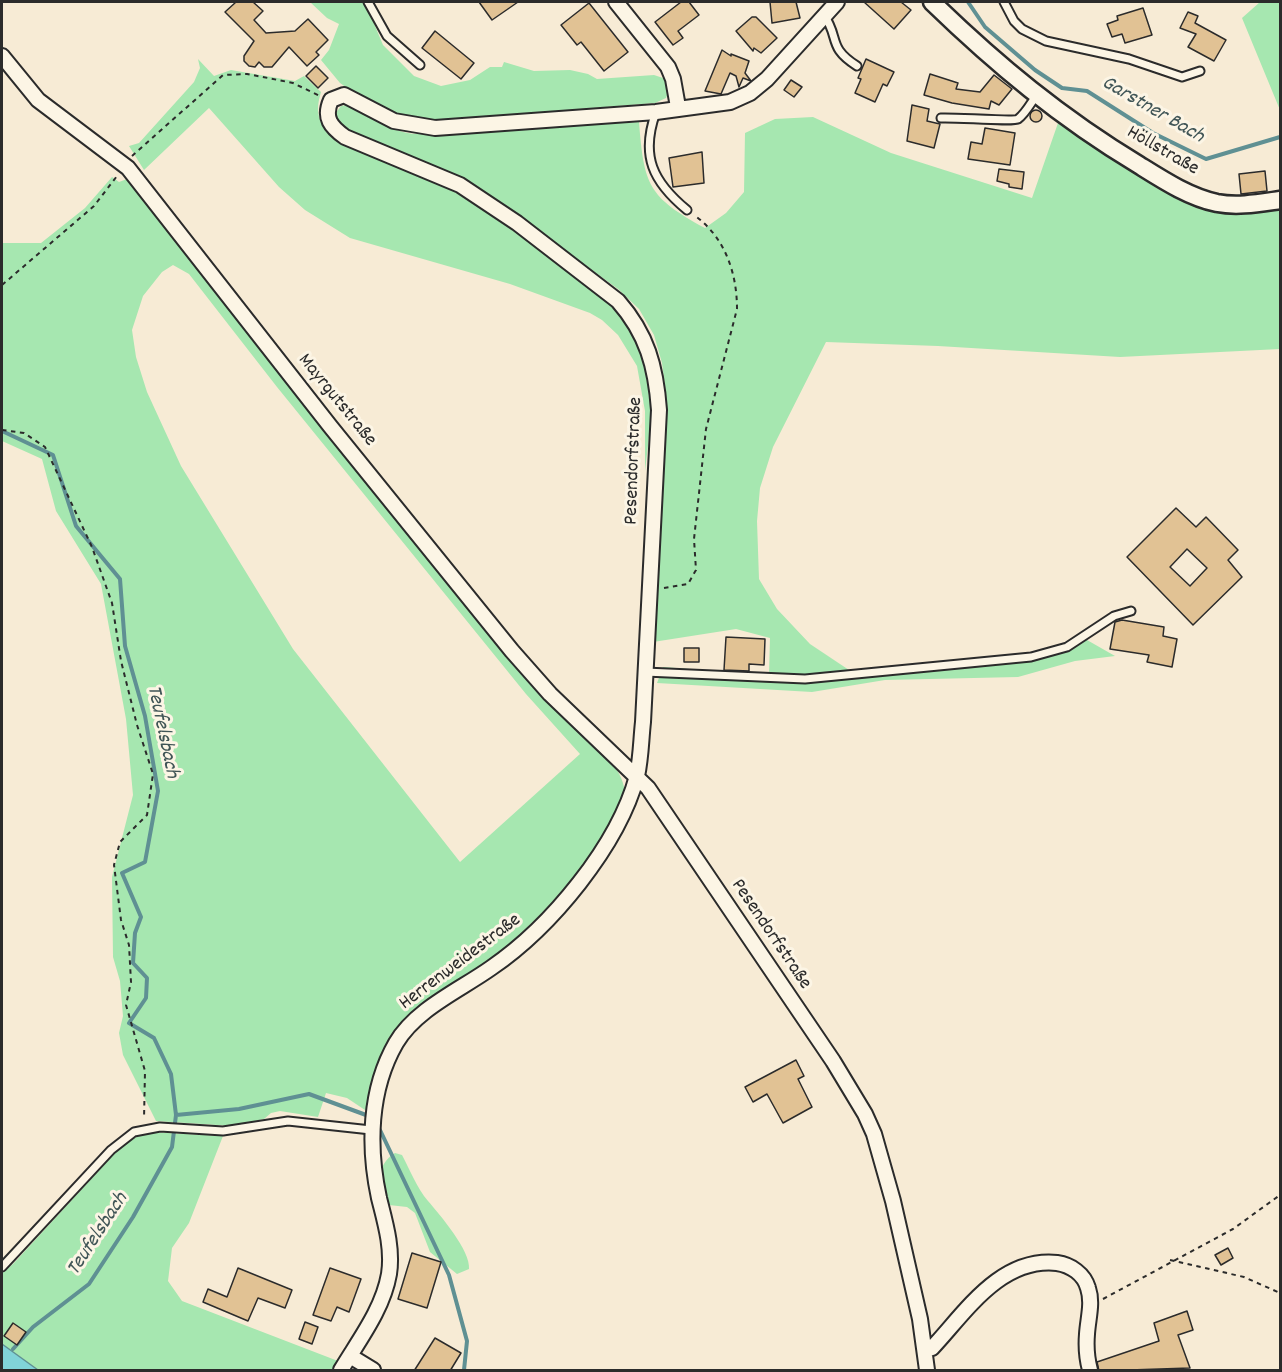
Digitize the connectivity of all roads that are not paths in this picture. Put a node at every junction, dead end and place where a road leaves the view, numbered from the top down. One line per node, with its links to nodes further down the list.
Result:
1 (368, 2): 8 (lane)
2 (616, 2): 12 (street)
3 (837, 2): 6 (street)
4 (932, 2): 11 (street, Höllstraße)
5 (1004, 2): 10 (lane)
6 (822, 8): 9 (lane); 12 (street)
7 (2, 56): 19 (street, Mayrgutstraße)
8 (420, 65)
9 (857, 66)
10 (1200, 71)
11 (1036, 96): 14 (lane); 15 (street, Höllstraße)
12 (678, 107): 13 (street)
13 (656, 112): 16 (lane); 18 (street, Pesendorfstraße)
14 (940, 118)
15 (1281, 200)
16 (687, 210)
17 (1131, 611): 18 (lane)
18 (645, 672): 19 (street, Pesendorfstraße)
19 (637, 776): 20 (street, Herrenweidestraße); 22 (street, Pesendorfstraße)
20 (371, 1130): 21 (lane); 23 (street, Herrenweidestraße)
21 (2, 1267)
22 (925, 1350): 26 (street, Pesendorfstraße); 27 (street)
23 (350, 1356): 24 (street, Herrenweidestraße); 25 (street)
24 (341, 1371)
25 (373, 1371)
26 (927, 1371)
27 (1090, 1371)

